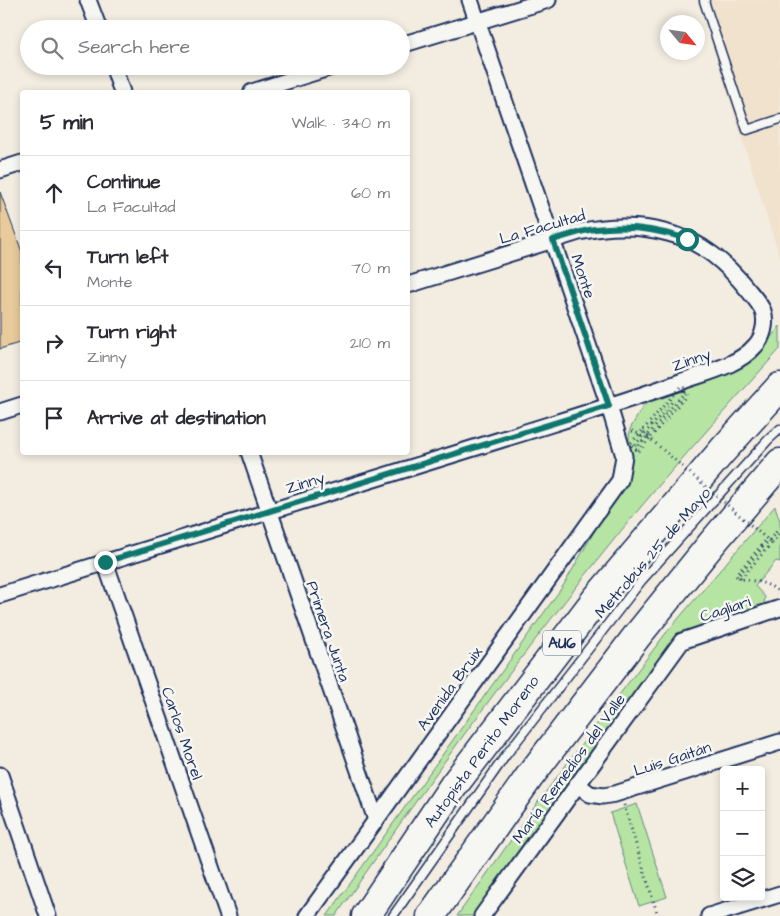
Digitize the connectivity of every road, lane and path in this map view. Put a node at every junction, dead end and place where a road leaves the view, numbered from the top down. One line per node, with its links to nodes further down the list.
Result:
1 (88, 0): 5 (street)
2 (470, 0): 6 (street, Monte)
3 (548, 0): 6 (street)
4 (705, 0): 12 (lane)
5 (96, 20)
6 (478, 21): 7 (street); 15 (street, Monte)
7 (410, 42)
8 (116, 75): 10 (street)
9 (306, 75): 11 (street)
10 (121, 90)
11 (258, 90)
12 (780, 119)
13 (20, 164): 14 (street)
14 (0, 170)
15 (553, 240): 16 (street, La Facultad); 17 (street, La Facultad); 20 (street, Monte)
16 (410, 284)
17 (734, 362): 20 (street, Zinny)
18 (780, 387): 47 (highway, Autopista Perito Moreno / AU6)
19 (20, 406): 21 (street)
20 (609, 406): 29 (street, Monte); 30 (street, Zinny)
21 (0, 412)
22 (780, 429): 48 (lane, Metrobús 25 de Mayo)
23 (642, 430): 25 (path, bridge); 25 (path, bridge); 25 (path, bridge)
24 (642, 437): 25 (path, bridge)
25 (649, 437): 26 (path, bridge); 32 (path, bridge)
26 (633, 447)
27 (250, 455): 30 (street, Primera Junta)
28 (780, 463): 49 (highway)
29 (620, 480): 42 (street, Avenida Bruix)
30 (270, 511): 33 (street, Zinny); 42 (street, Primera Junta)
31 (780, 531): 32 (path); 32 (path)
32 (769, 540): 32 (path, bridge); 34 (path)
33 (105, 562): 35 (street, Zinny); 45 (street, Carlos Morel)
34 (780, 594)
35 (0, 595)
36 (780, 608): 37 (street, Cagliari)
37 (682, 641): 40 (street, María Remedios del Valle)
38 (780, 742): 41 (street, Luis Gaitán)
39 (0, 776): 44 (street)
40 (577, 784): 41 (street, Luis Gaitán); 50 (street, María Remedios del Valle)
41 (620, 793): 51 (path)
42 (376, 820): 46 (street, Avenida Bruix)
43 (780, 894): 52 (street)
44 (48, 916)
45 (228, 916)
46 (307, 916)
47 (366, 916)
48 (393, 916)
49 (430, 916)
50 (482, 916)
51 (658, 916)
52 (710, 916)

